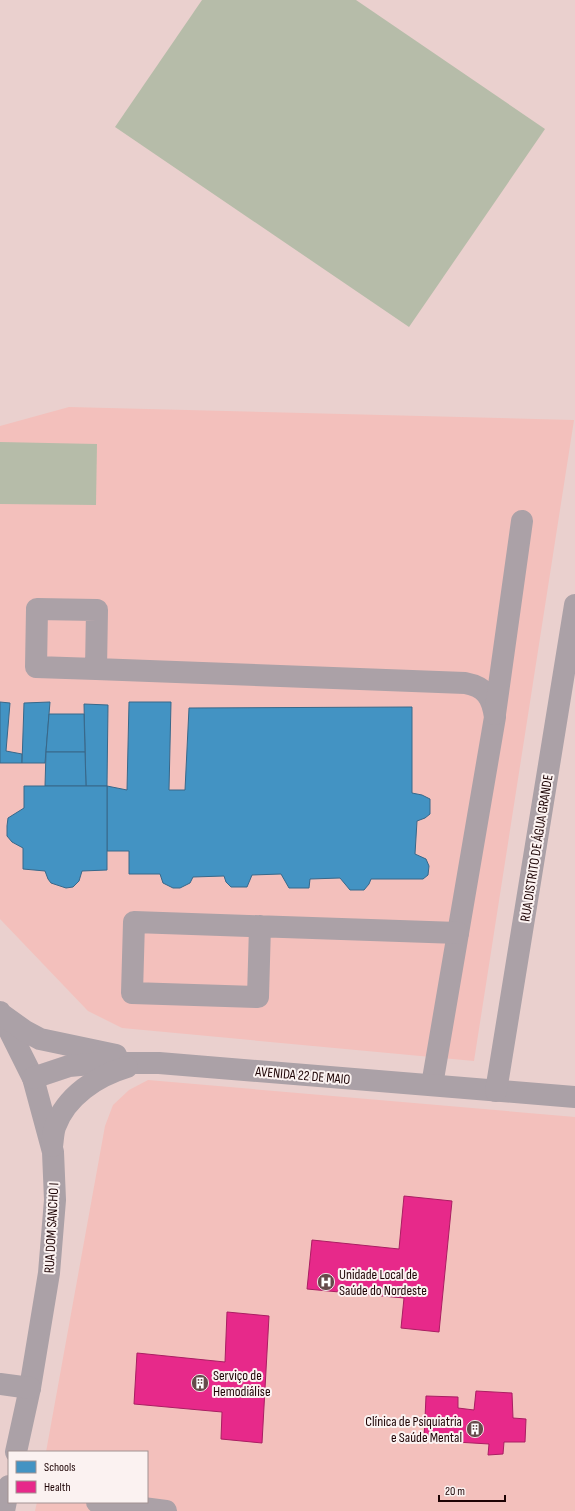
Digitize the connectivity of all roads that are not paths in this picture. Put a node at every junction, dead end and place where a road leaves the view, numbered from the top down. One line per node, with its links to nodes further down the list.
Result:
1 (522, 521): 4 (street)
2 (575, 605): 11 (street, RUA DISTRITO DE ÁGUA GRANDE)
3 (96, 670): 4 (street)
4 (495, 717): 6 (street)
5 (260, 926): 5 (street); 6 (street)
6 (458, 933): 10 (street)
7 (1, 1013): 8 (street); 9 (street, RUA DOM SANCHO I)
8 (139, 1063): 9 (street, AVENIDA 22 DE MAIO); 10 (street, AVENIDA 22 DE MAIO); 13 (street)
9 (33, 1078): 13 (street, RUA DOM SANCHO I)
10 (432, 1085): 11 (street, AVENIDA 22 DE MAIO)
11 (496, 1091): 12 (street, AVENIDA 22 DE MAIO)
12 (575, 1097)
13 (52, 1147): 15 (street, RUA DOM SANCHO I)
14 (0, 1384): 15 (street)
15 (30, 1388): 16 (street, RUA DOM SANCHO I)
16 (16, 1451)
17 (8, 1492): 19 (street)
18 (105, 1503): 20 (street)
19 (4, 1511)
20 (166, 1511)

